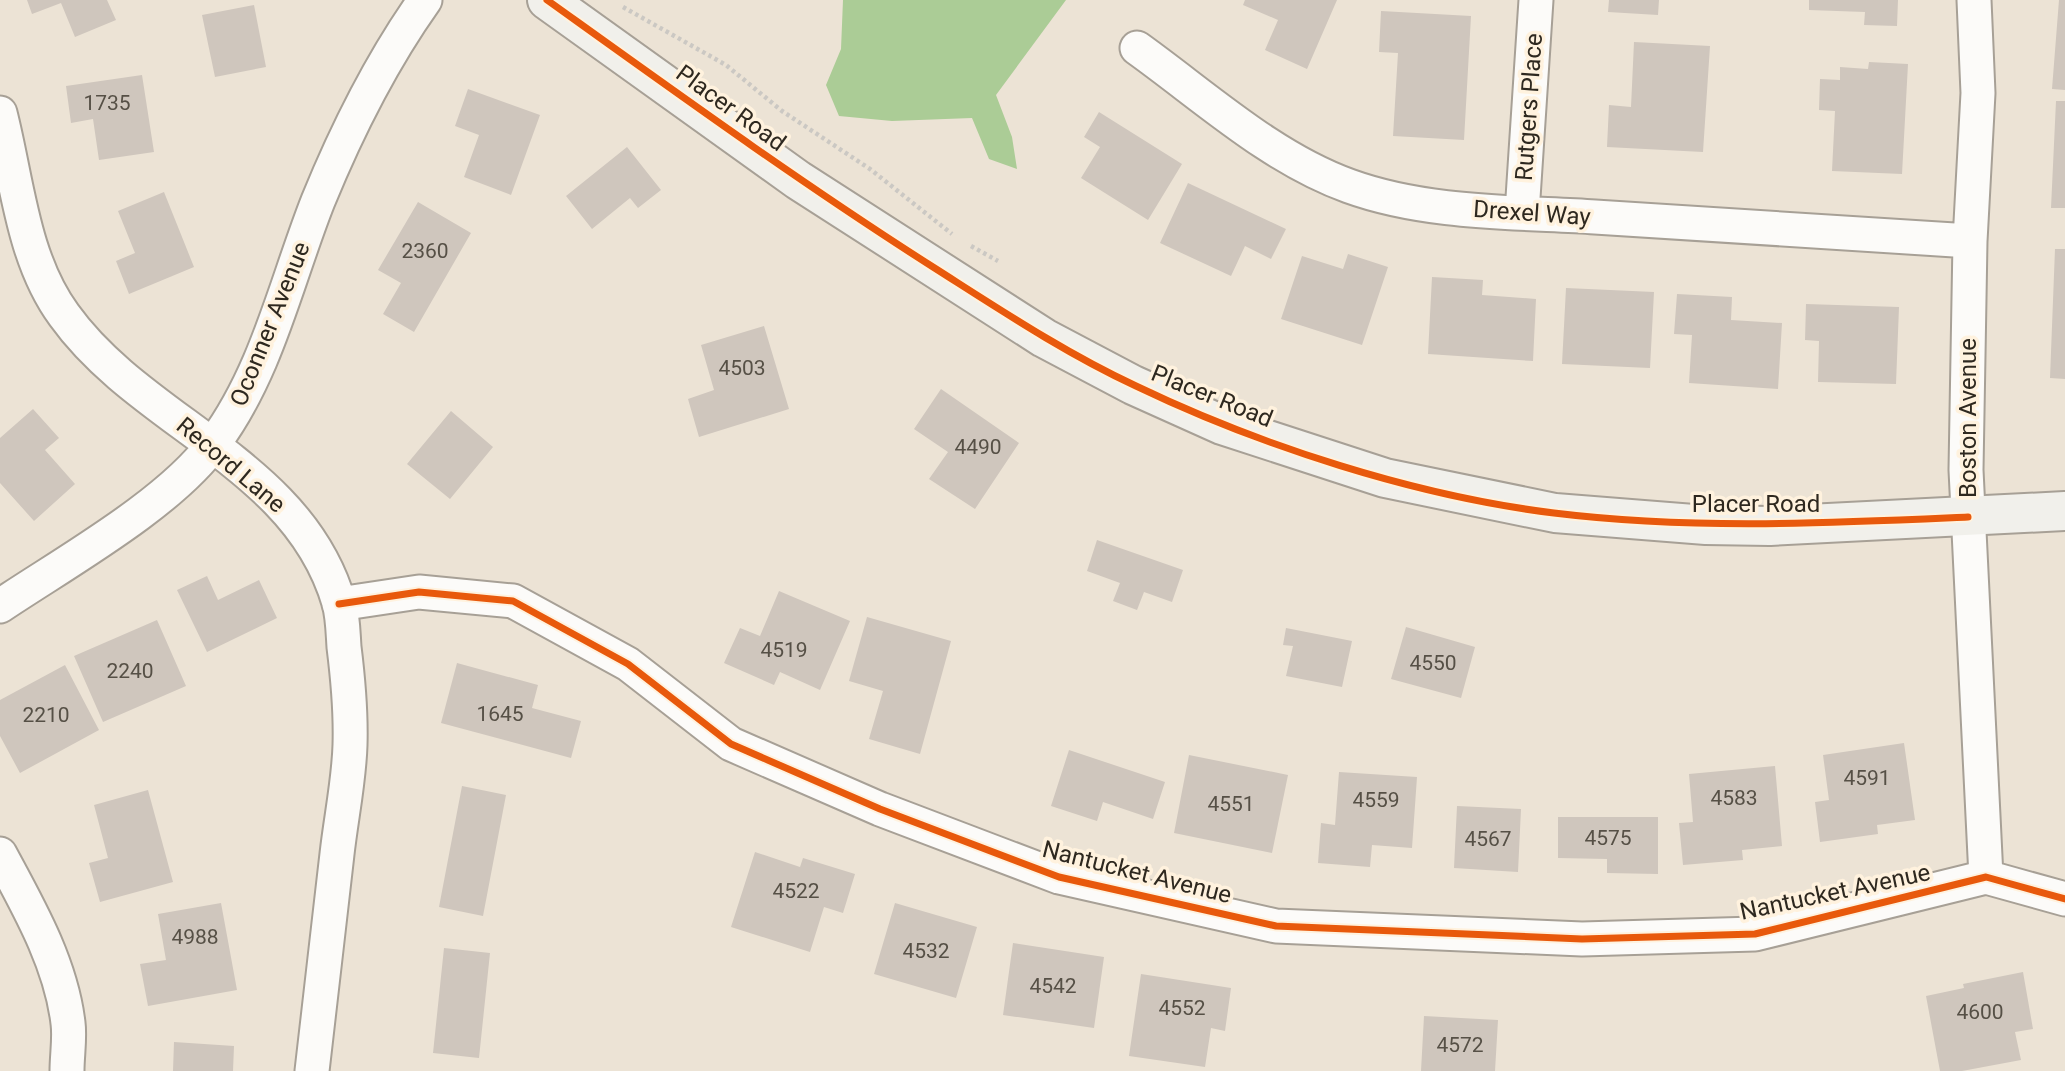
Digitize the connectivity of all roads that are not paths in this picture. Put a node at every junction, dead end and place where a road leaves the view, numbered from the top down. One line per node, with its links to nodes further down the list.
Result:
1 (425, 0): 9 (street, Oconner Avenue)
2 (547, 0): 11 (main road, Placer Road)
3 (1536, 0): 7 (street, Rutgers Place)
4 (1974, 0): 8 (street, Boston Avenue)
5 (1137, 48): 7 (street, Drexel Way)
6 (0, 113): 9 (street, Record Lane)
7 (1522, 213): 8 (street, Drexel Way)
8 (1970, 241): 11 (street, Boston Avenue)
9 (214, 444): 12 (street, Record Lane); 13 (street, Oconner Avenue)
10 (2065, 511): 11 (main road, Placer Road)
11 (1968, 517): 15 (street, Boston Avenue)
12 (339, 604): 15 (street, Nantucket Avenue); 18 (street, Record Lane)
13 (0, 606)
14 (0, 854): 17 (street)
15 (1986, 877): 16 (street)
16 (2065, 899)
17 (67, 1071)
18 (312, 1071)

